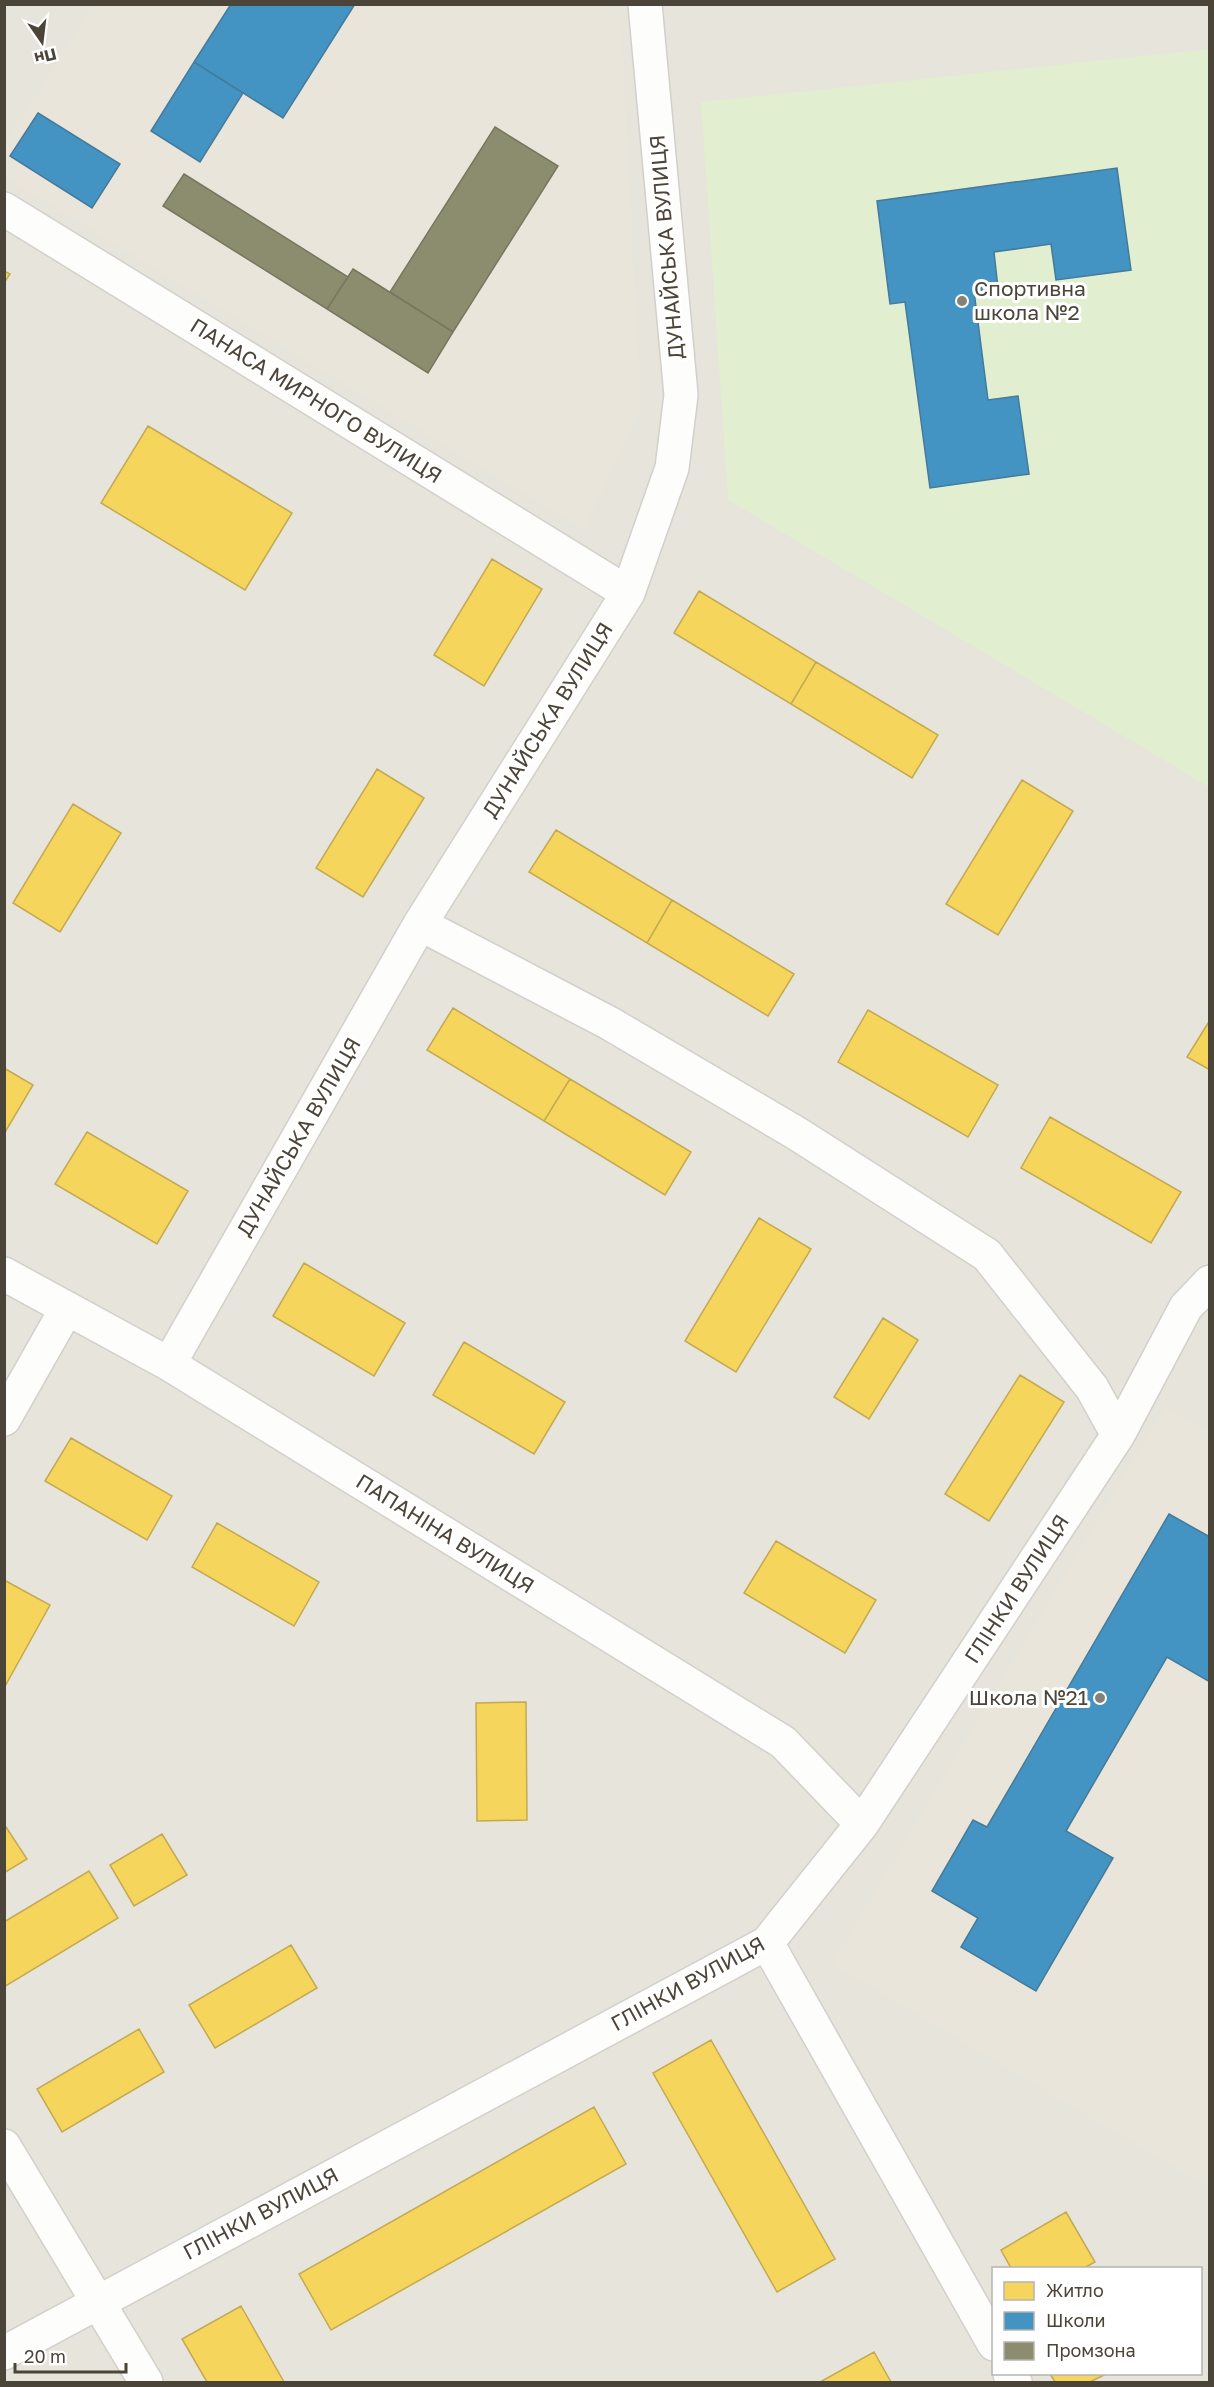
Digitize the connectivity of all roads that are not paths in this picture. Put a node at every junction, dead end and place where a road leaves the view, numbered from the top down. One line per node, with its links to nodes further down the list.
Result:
1 (645, 4): 3 (street, ДУНАЙСЬКА ВУЛИЦЯ)
2 (4, 209): 3 (street, ПАНАСА МИРНОГО ВУЛИЦЯ)
3 (628, 592): 4 (street, ДУНАЙСЬКА ВУЛИЦЯ)
4 (420, 924): 8 (street, ДУНАЙСЬКА ВУЛИЦЯ); 10 (street)
5 (4, 1274): 7 (street, ПАПАНІНА ВУЛИЦЯ)
6 (1209, 1282): 10 (street, ГЛІНКИ ВУЛИЦЯ)
7 (67, 1308): 8 (street, ПАПАНІНА ВУЛИЦЯ); 9 (street)
8 (170, 1364): 11 (street, ПАПАНІНА ВУЛИЦЯ)
9 (4, 1419)
10 (1118, 1435): 11 (street, ГЛІНКИ ВУЛИЦЯ)
11 (862, 1824): 12 (street, ГЛІНКИ ВУЛИЦЯ)
12 (767, 1943): 14 (street, ГЛІНКИ ВУЛИЦЯ); 15 (street)
13 (4, 2146): 14 (street)
14 (99, 2301): 16 (street, ГЛІНКИ ВУЛИЦЯ); 17 (street)
15 (992, 2342)
16 (4, 2353)
17 (146, 2382)

